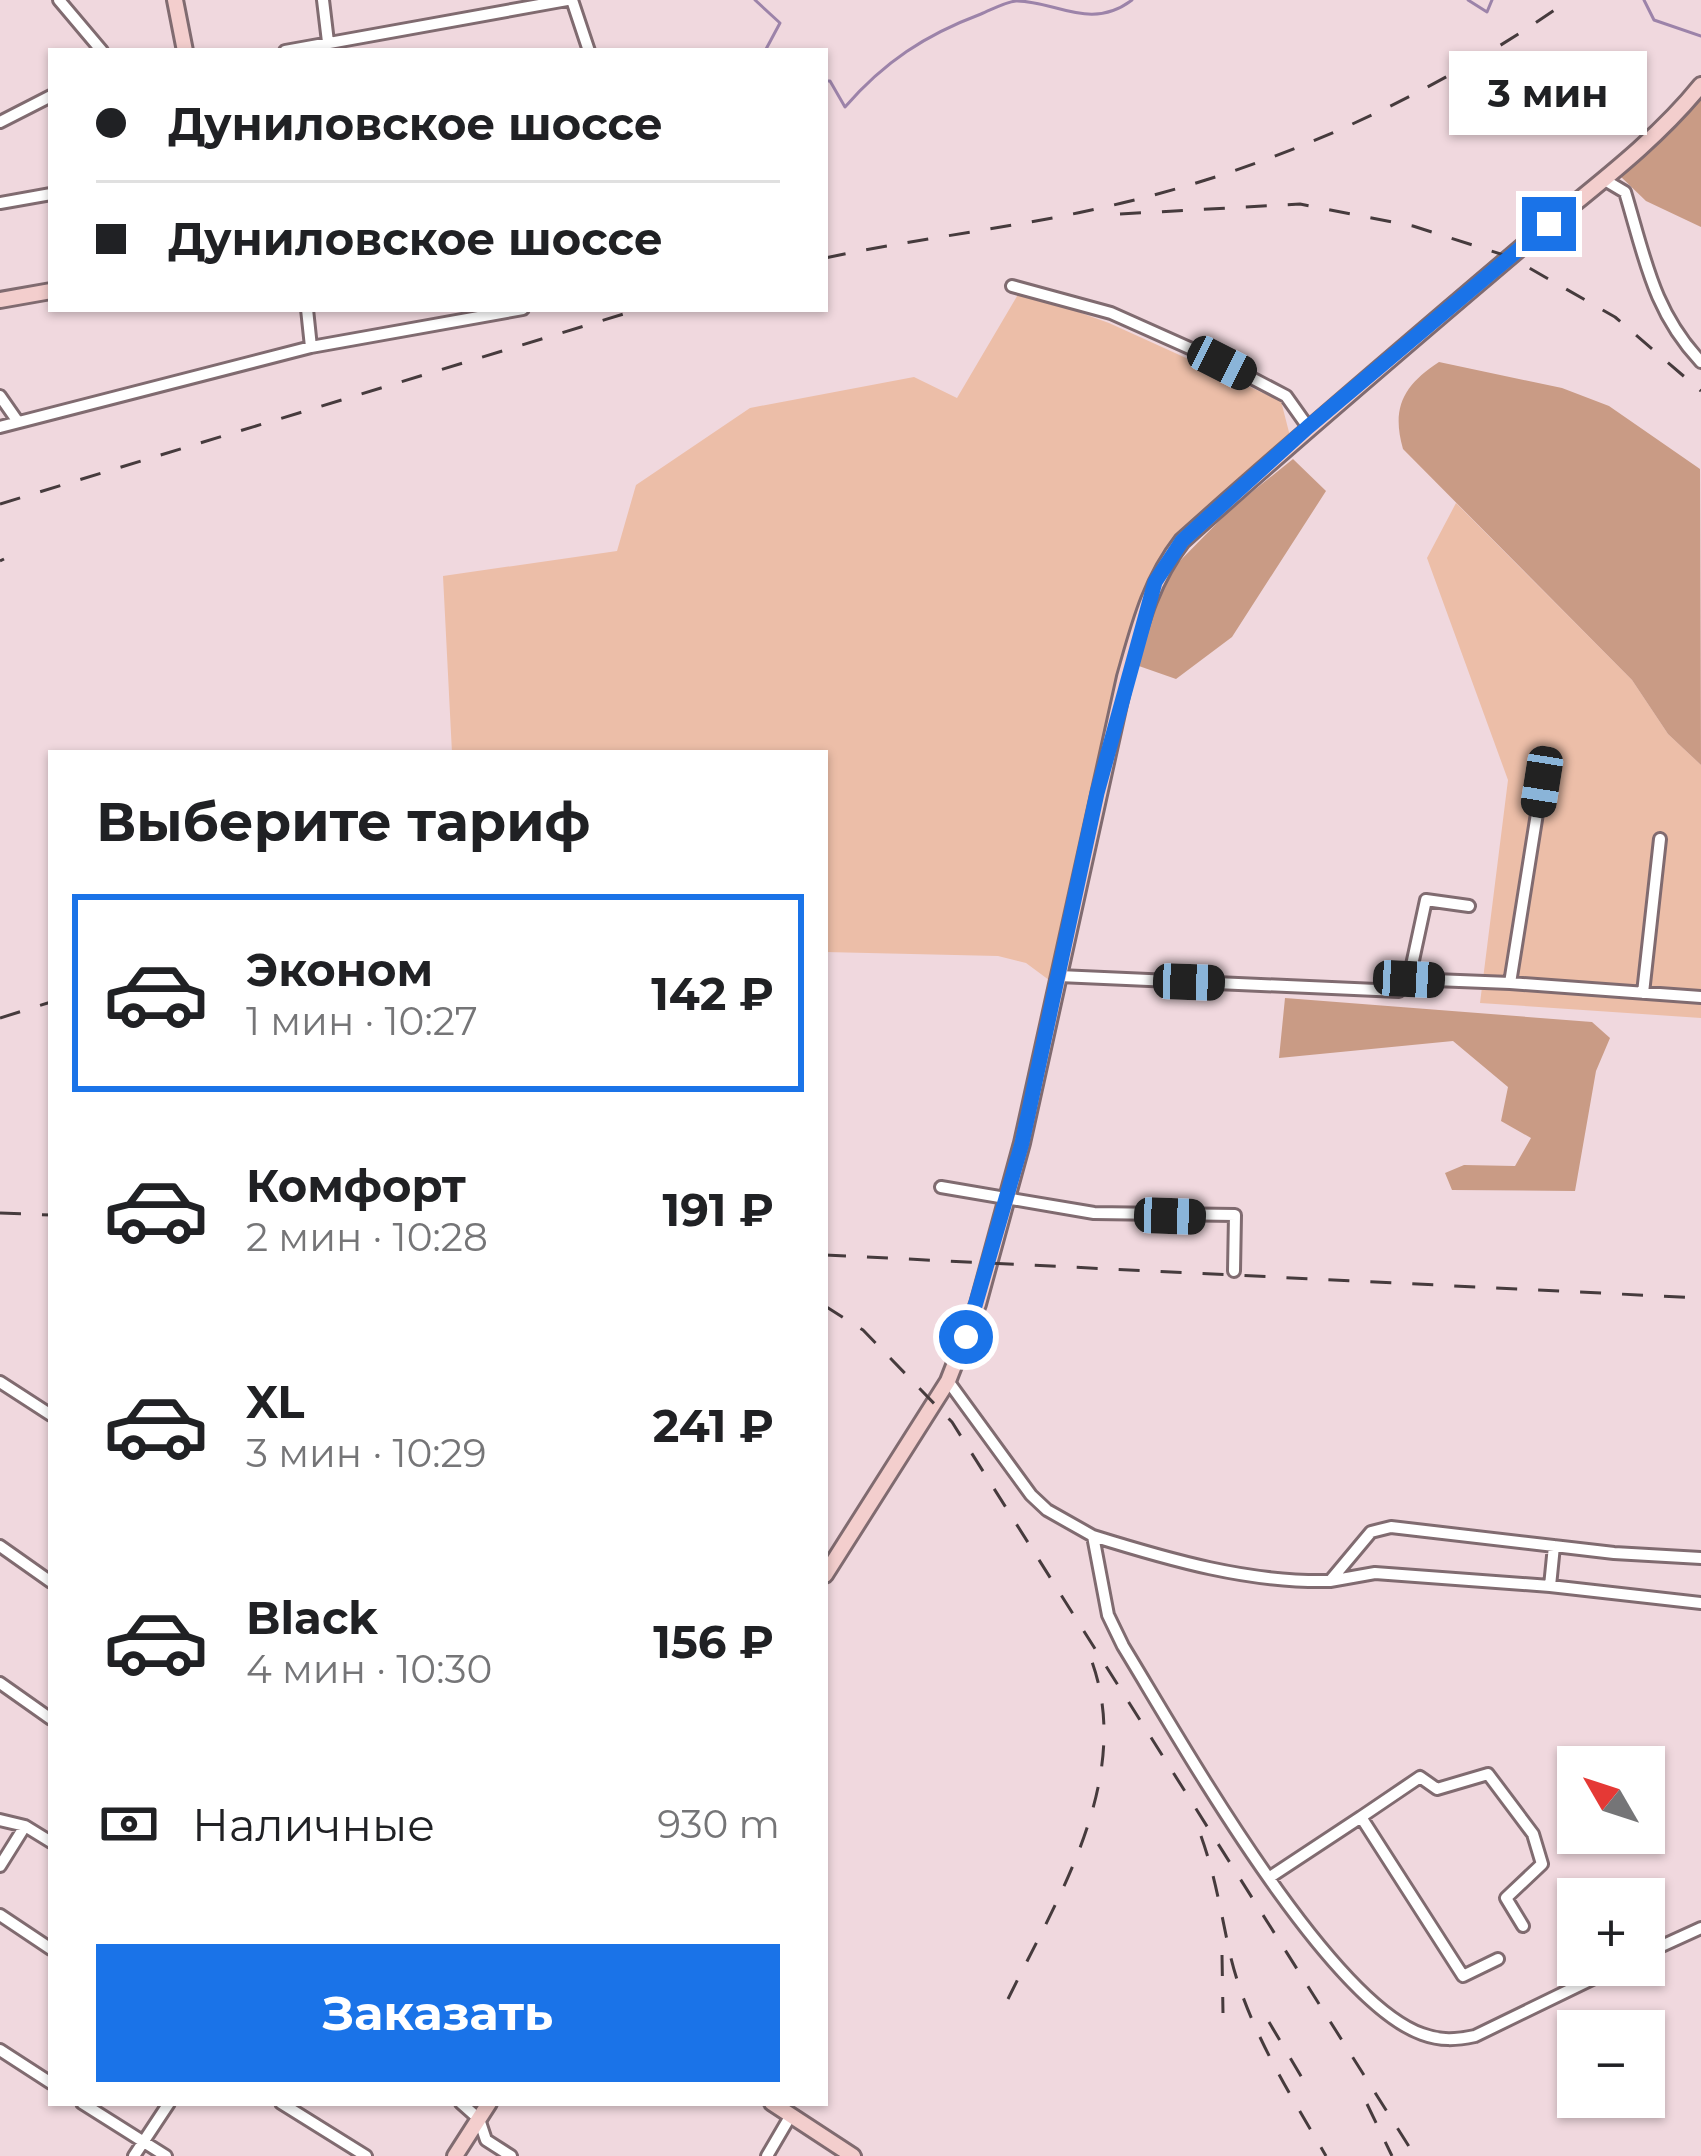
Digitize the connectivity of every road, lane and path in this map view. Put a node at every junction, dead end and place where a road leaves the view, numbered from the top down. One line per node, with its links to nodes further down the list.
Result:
1 (59, 0): 6 (street)
2 (175, 0): 7 (street)
3 (323, 0): 5 (street)
4 (570, 0): 5 (street); 9 (street)
5 (328, 42): 8 (street)
6 (99, 48)
7 (183, 48)
8 (299, 48)
9 (588, 48)
10 (1701, 85): 13 (street)
11 (48, 98): 12 (street)
12 (0, 122)
13 (1603, 178): 22 (street); 26 (street)
14 (48, 195): 15 (street)
15 (0, 203)
16 (1012, 286): 26 (street)
17 (48, 292): 18 (street)
18 (0, 300)
19 (307, 312): 21 (street)
20 (506, 312): 21 (street)
21 (311, 347): 24 (street)
22 (1701, 362)
23 (0, 395): 24 (street)
24 (16, 419): 25 (street)
25 (0, 427)
26 (1308, 427): 30 (street)
27 (1542, 782): 32 (street)
28 (1660, 838): 33 (street)
29 (1469, 906): 31 (street)
30 (1059, 976): 31 (street); 36 (street)
31 (1409, 979): 32 (street)
32 (1510, 983): 33 (street)
33 (1643, 993): 34 (street)
34 (1701, 997)
35 (941, 1187): 36 (street)
36 (1008, 1197): 37 (street); 38 (street)
37 (1234, 1271)
38 (949, 1381): 41 (street); 45 (street)
39 (0, 1382): 40 (street)
40 (48, 1413)
41 (1093, 1536): 47 (street); 57 (street)
42 (0, 1546): 46 (street)
43 (1554, 1546): 44 (street); 47 (street); 48 (street)
44 (1701, 1558)
45 (828, 1571)
46 (48, 1580)
47 (1330, 1581): 48 (street)
48 (1550, 1586): 49 (street)
49 (1701, 1603)
50 (0, 1683): 51 (street)
51 (48, 1717)
52 (1361, 1817): 57 (street); 59 (street); 63 (street)
53 (0, 1820): 54 (street)
54 (25, 1826): 55 (street); 56 (street)
55 (48, 1840)
56 (0, 1866)
57 (1270, 1877): 64 (street)
58 (0, 1915): 62 (street)
59 (1523, 1926)
60 (1701, 1928): 61 (street)
61 (1665, 1944)
62 (48, 1947)
63 (1498, 1959)
64 (1578, 1986)
65 (0, 2050): 66 (street)
66 (48, 2081)
67 (87, 2106): 75 (street)
68 (167, 2106): 75 (street)
69 (286, 2106): 78 (street)
70 (464, 2106): 74 (street)
71 (487, 2106): 74 (street)
72 (777, 2106): 73 (street)
73 (791, 2115): 81 (street); 82 (street)
74 (479, 2119): 79 (street); 80 (street)
75 (143, 2142): 76 (street); 77 (street)
76 (134, 2156)
77 (166, 2156)
78 (366, 2156)
79 (455, 2156)
80 (511, 2156)
81 (766, 2156)
82 (854, 2156)

